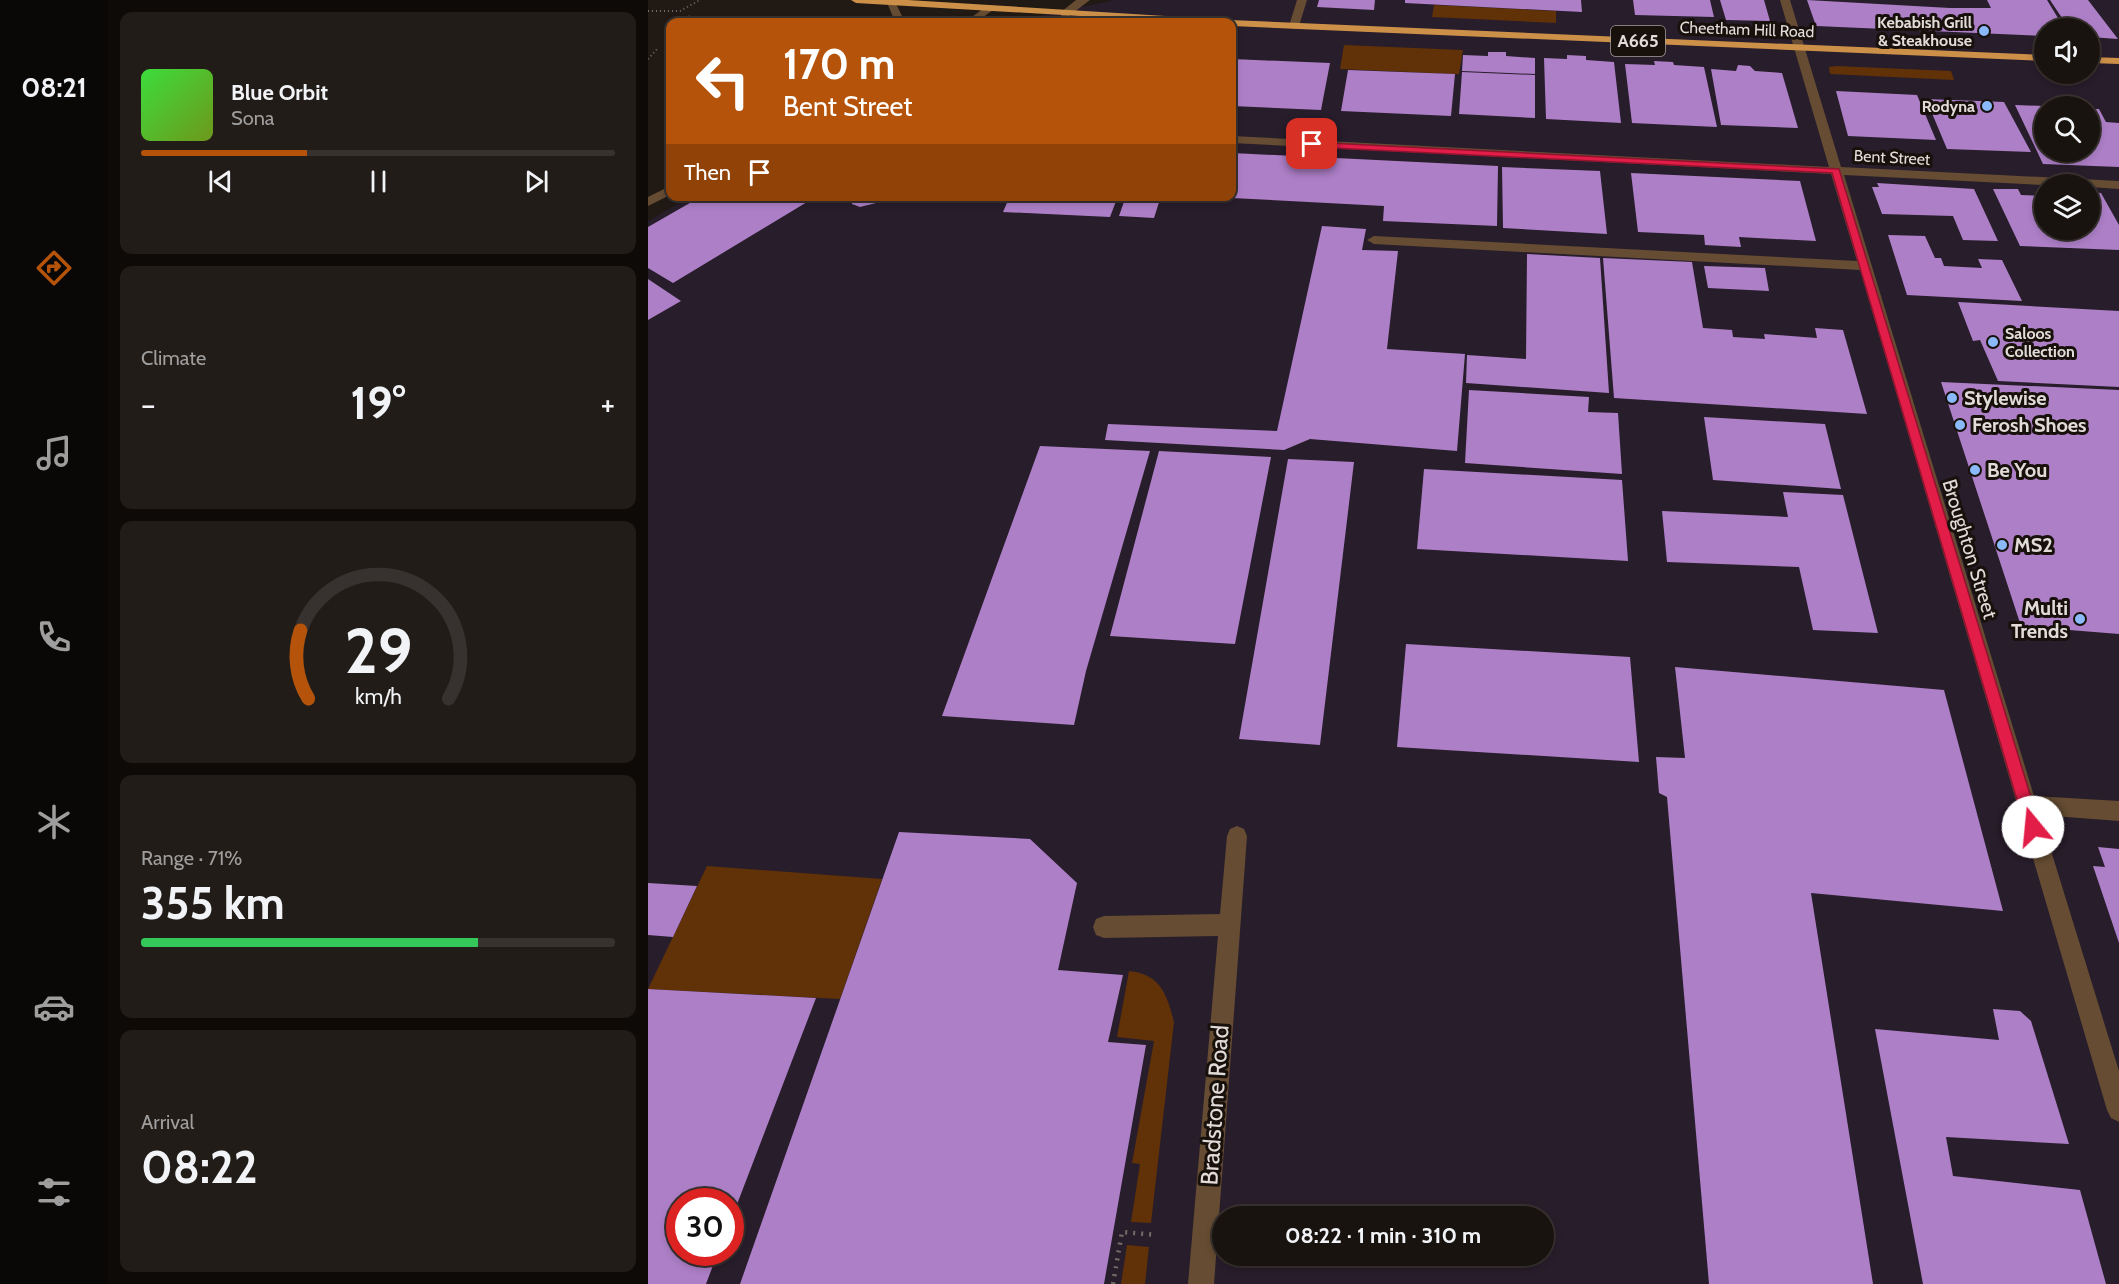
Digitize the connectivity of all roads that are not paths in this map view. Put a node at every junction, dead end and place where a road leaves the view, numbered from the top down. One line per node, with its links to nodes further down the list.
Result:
1 (856, 0): 5 (highway)
2 (1085, 0): 7 (street)
3 (1302, 0): 12 (street)
4 (1785, 0): 13 (street, Broughton Street)
5 (890, 2): 6 (highway); 8 (street)
6 (991, 8): 7 (highway); 9 (street)
7 (1065, 14): 10 (highway)
8 (898, 18)
9 (976, 18)
10 (1146, 18)
11 (1236, 23): 12 (highway, Cheetham Hill Road / A665)
12 (1294, 26): 13 (highway, Cheetham Hill Road / A665)
13 (1800, 48): 14 (highway, Cheetham Hill Road / A665); 18 (street, Broughton Street)
14 (2034, 58)
15 (2100, 60): 16 (highway)
16 (2119, 61)
17 (1236, 140): 18 (street, Bent Street)
18 (1836, 171): 20 (street, Bent Street); 24 (street, Broughton Street)
19 (648, 185): 21 (street)
20 (2118, 187)
21 (666, 192): 22 (street)
22 (648, 202)
23 (1374, 240): 24 (street)
24 (1865, 266): 25 (street, Broughton Street)
25 (2026, 805): 26 (street); 30 (street, Broughton Street)
26 (2119, 811)
27 (1238, 836): 28 (street, Bradstone Road)
28 (1228, 925): 29 (street); 31 (street, Bradstone Road)
29 (1104, 927)
30 (2119, 1110)
31 (1201, 1284)

